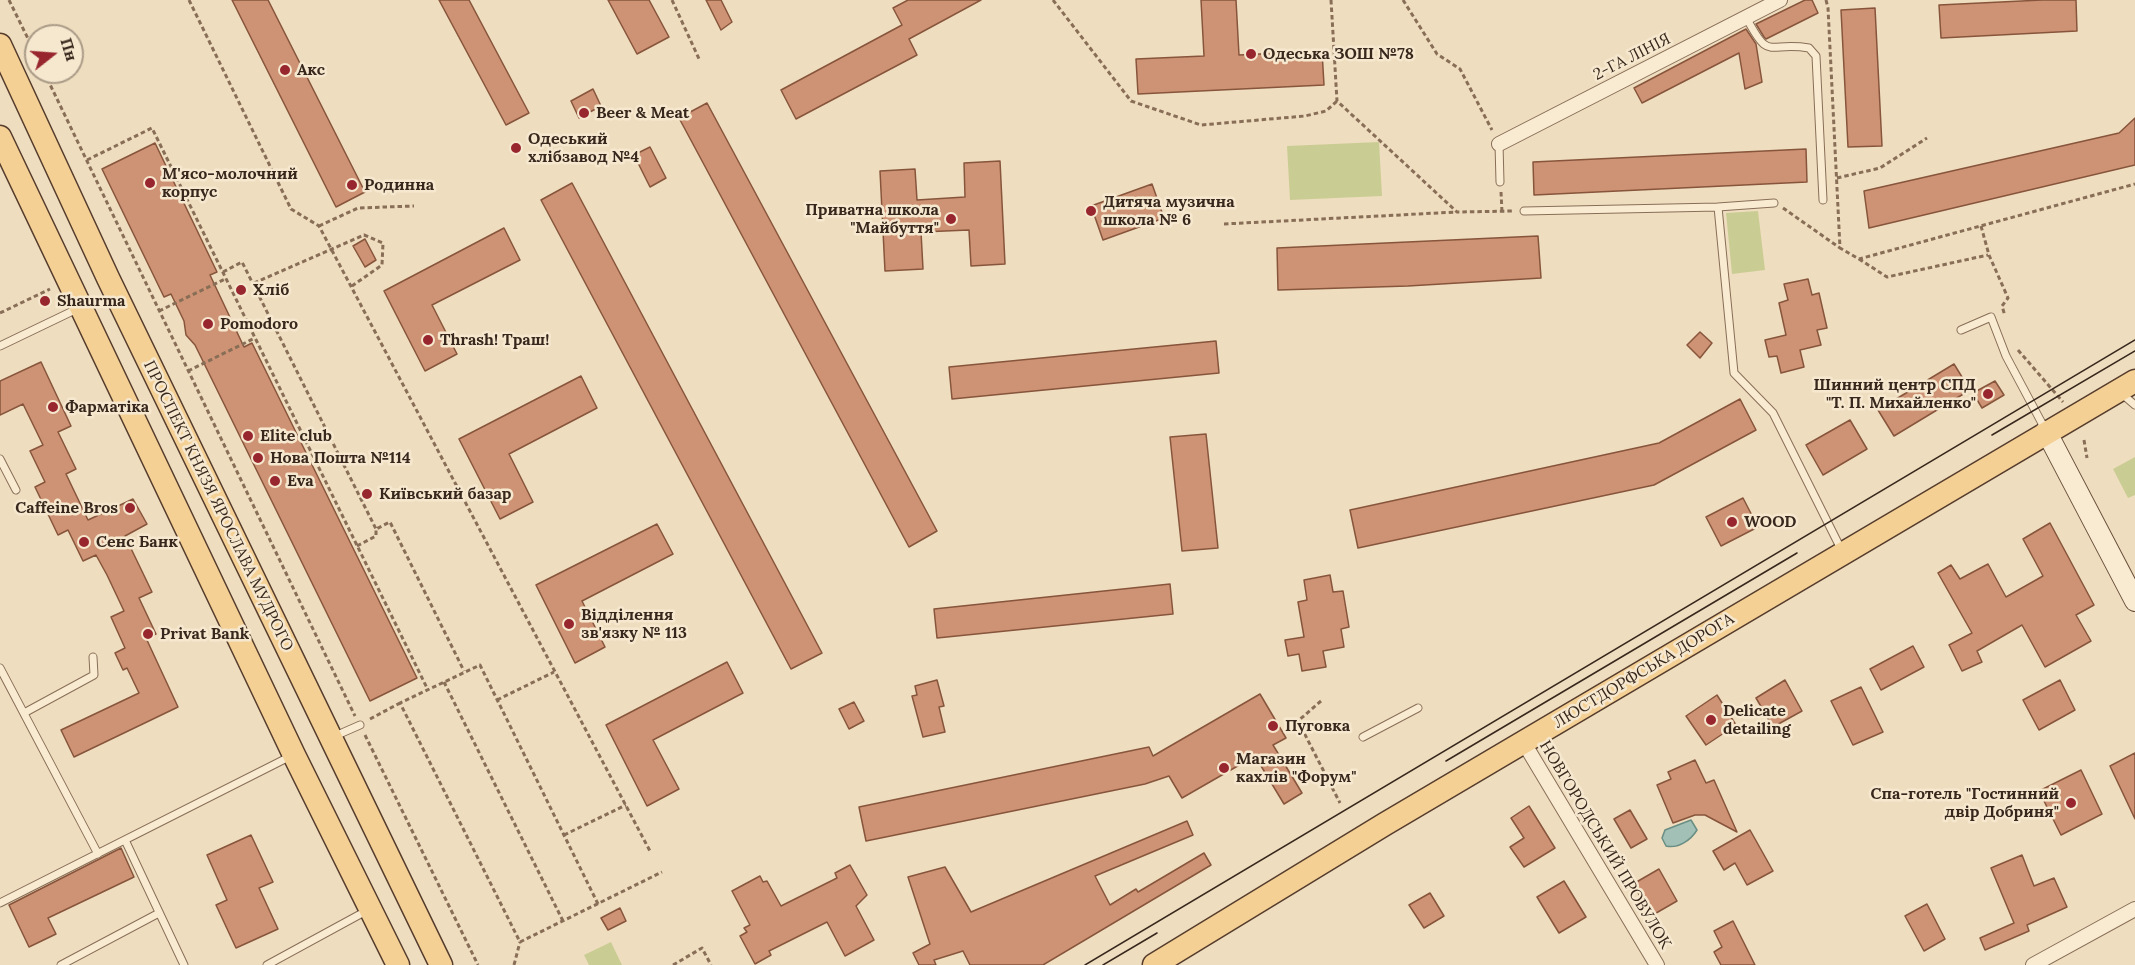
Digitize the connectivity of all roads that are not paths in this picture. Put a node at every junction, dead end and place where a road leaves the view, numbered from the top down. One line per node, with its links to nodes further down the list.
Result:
1 (1780, 0): 2 (street, 2-ГА ЛІНІЯ)
2 (1746, 17): 5 (street, 2-ГА ЛІНІЯ); 7 (lane)
3 (0, 45): 26 (main road, ПРОСПЕКТ КНЯЗЯ ЯРОСЛАВА МУДРОГО)
4 (0, 137): 11 (main road)
5 (1499, 144): 6 (lane)
6 (1500, 182)
7 (1823, 200)
8 (1774, 202): 9 (lane)
9 (1718, 207): 10 (lane); 18 (lane)
10 (1524, 211)
11 (82, 307): 13 (lane); 28 (main road)
12 (1961, 330): 15 (lane)
13 (0, 346)
14 (2130, 392): 15 (main road, ЛЮСТДОРФСЬКА ДОРОГА)
15 (2046, 431): 18 (main road, ЛЮСТДОРФСЬКА ДОРОГА); 19 (street)
16 (0, 459): 17 (lane)
17 (16, 490)
18 (1843, 552): 27 (main road, ЛЮСТДОРФСЬКА ДОРОГА)
19 (2135, 601)
20 (93, 657): 23 (lane)
21 (0, 668): 23 (lane)
22 (1418, 708): 25 (lane)
23 (24, 713): 30 (lane)
24 (360, 725): 26 (lane)
25 (1363, 737)
26 (330, 739): 39 (main road, ПРОСПЕКТ КНЯЗЯ ЯРОСЛАВА МУДРОГО)
27 (1524, 743): 40 (main road, ЛЮСТДОРФСЬКА ДОРОГА); 41 (street, НОВГОРОДСЬКИЙ ПРОВУЛОК)
28 (294, 755): 29 (lane); 32 (main road)
29 (125, 840): 30 (lane); 34 (lane)
30 (98, 854): 31 (lane)
31 (0, 903)
32 (370, 909): 37 (lane); 38 (main road)
33 (2135, 909): 42 (street)
34 (159, 913): 35 (lane); 36 (lane)
35 (61, 965)
36 (184, 965)
37 (267, 965)
38 (398, 965)
39 (441, 965)
40 (1154, 965)
41 (1658, 965)
42 (2033, 965)

